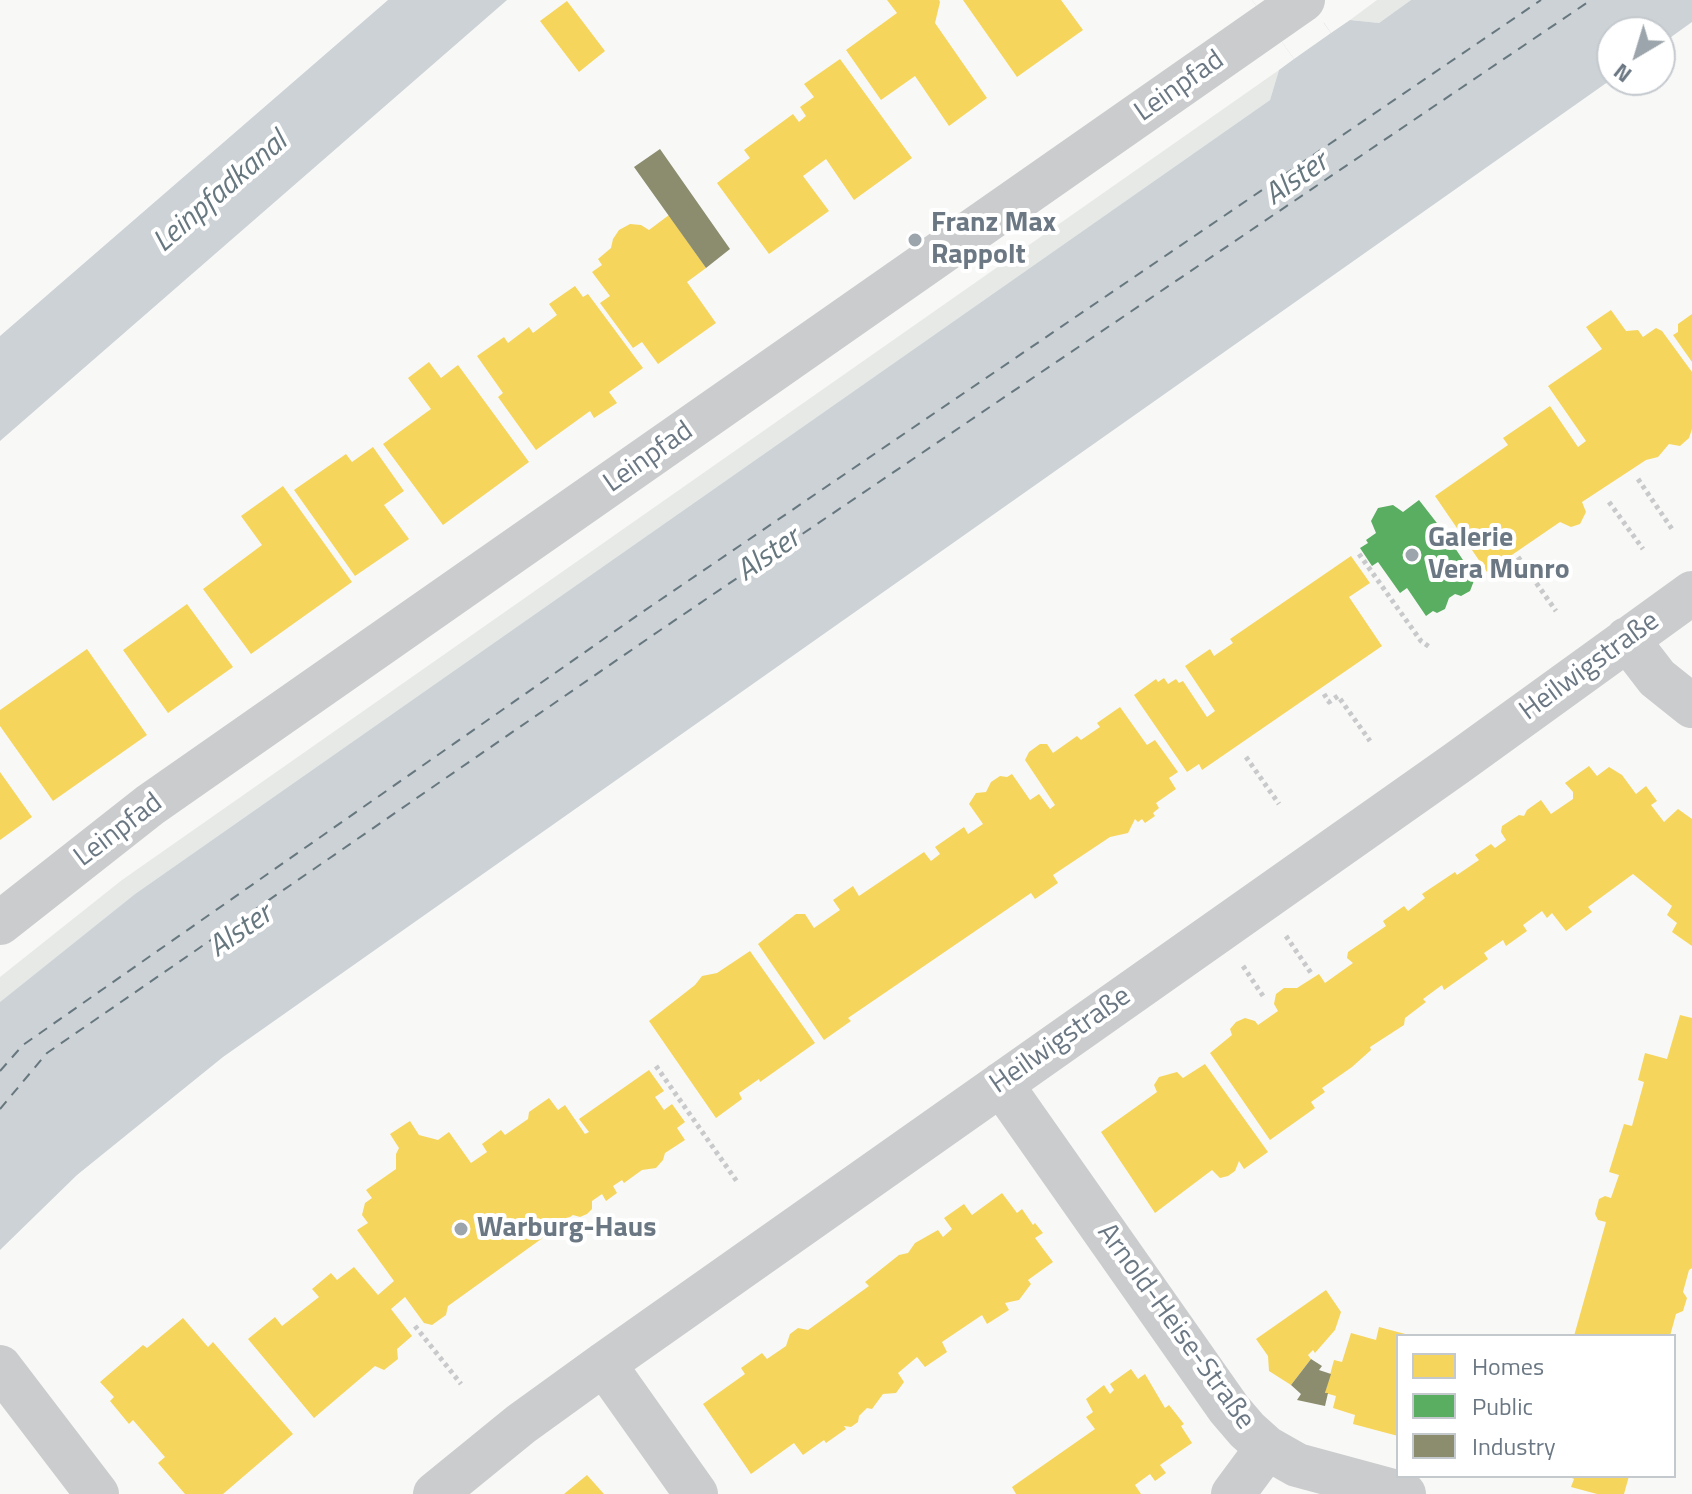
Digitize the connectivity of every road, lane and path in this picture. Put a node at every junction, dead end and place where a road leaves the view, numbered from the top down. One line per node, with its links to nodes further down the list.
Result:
1 (1286, 12): 17 (street, Leinpfad)
2 (1638, 479): 4 (path)
3 (1609, 502): 5 (path)
4 (1672, 529)
5 (1643, 549)
6 (1359, 554): 11 (path)
7 (1518, 557): 9 (path)
8 (1692, 593): 10 (street, Heilwigstraße)
9 (1556, 611)
10 (1627, 639): 13 (street); 23 (street, Heilwigstraße)
11 (1431, 648)
12 (1324, 694): 14 (path)
13 (1692, 706)
14 (1370, 741)
15 (1246, 757): 16 (path)
16 (1279, 804)
17 (0, 923)
18 (1286, 936): 20 (path)
19 (1243, 966): 21 (path)
20 (1311, 973)
21 (1265, 999)
22 (656, 1066): 24 (path)
23 (1001, 1084): 26 (street, Heilwigstraße); 29 (street, Arnold-Heise-Straße)
24 (738, 1183)
25 (415, 1326): 28 (path)
26 (604, 1364): 31 (street, Heilwigstraße); 32 (street)
27 (0, 1367): 30 (street)
28 (461, 1384)
29 (1267, 1448): 33 (street); 34 (street, Arnold-Heise-Straße)
30 (97, 1494)
31 (435, 1494)
32 (696, 1494)
33 (1233, 1494)
34 (1404, 1494)

